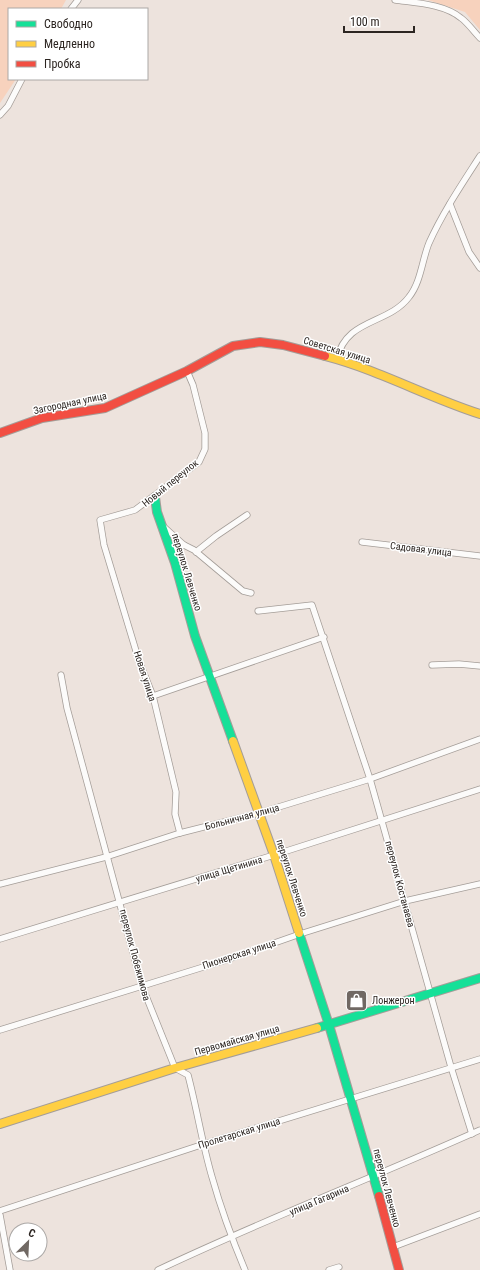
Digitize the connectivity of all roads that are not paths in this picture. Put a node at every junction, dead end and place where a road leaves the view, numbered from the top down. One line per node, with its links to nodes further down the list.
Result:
1 (78, 0): 3 (street)
2 (395, 0): 4 (street)
3 (71, 8)
4 (480, 38)
5 (21, 80): 6 (street)
6 (0, 115)
7 (480, 156): 8 (street)
8 (450, 204): 9 (street); 10 (street)
9 (480, 268)
10 (337, 359): 11 (street, Советская улица); 12 (street, Советская улица)
11 (187, 371): 13 (street, Загородная улица); 14 (street, Новый переулок)
12 (480, 414)
13 (0, 433)
14 (155, 497): 16 (street, Новый переулок); 17 (street, переулок Левченко)
15 (247, 515): 20 (street)
16 (100, 520): 30 (street, Новая улица)
17 (162, 525): 19 (street); 21 (street, переулок Левченко)
18 (362, 542): 22 (street, Садовая улица)
19 (184, 546): 20 (street); 21 (street)
20 (196, 552): 23 (street)
21 (172, 554): 29 (street, переулок Левченко)
22 (480, 556)
23 (251, 593)
24 (258, 611): 25 (street, переулок Костанаева)
25 (324, 637): 29 (street); 32 (street, переулок Костанаева)
26 (432, 665): 27 (street)
27 (480, 666)
28 (61, 675): 38 (street, переулок Побежимова)
29 (209, 676): 30 (street); 34 (street, переулок Левченко)
30 (153, 696): 36 (street, Новая улица)
31 (480, 739): 32 (street, Больничная улица)
32 (370, 779): 34 (street, Больничная улица); 35 (street, переулок Костанаева)
33 (480, 790): 35 (street, улица Щетинина)
34 (259, 813): 36 (street, Больничная улица); 37 (street, переулок Левченко)
35 (383, 821): 37 (street, улица Щетинина); 41 (street, переулок Костанаева)
36 (180, 833): 38 (street, Больничная улица)
37 (274, 855): 42 (street, улица Щетинина); 43 (street, переулок Левченко)
38 (106, 857): 39 (street, Больничная улица); 42 (street, переулок Побежимова)
39 (0, 884)
40 (480, 884): 41 (street, Пионерская улица)
41 (405, 901): 43 (street, Пионерская улица); 47 (street, переулок Костанаева)
42 (120, 903): 44 (street, улица Щетинина); 46 (street, переулок Побежимова)
43 (300, 934): 46 (street, Пионерская улица); 48 (street, переулок Левченко)
44 (0, 938)
45 (480, 978): 47 (street, Первомайская улица)
46 (142, 986): 49 (street, Пионерская улица); 52 (street, переулок Побежимова)
47 (431, 994): 48 (street, Первомайская улица); 51 (street, переулок Костанаева)
48 (329, 1024): 52 (street, Первомайская улица); 53 (street, переулок Левченко)
49 (0, 1030)
50 (480, 1059): 51 (street, Пролетарская улица)
51 (451, 1067): 53 (street, Пролетарская улица); 56 (street, переулок Костанаева)
52 (175, 1068): 54 (street, Первомайская улица); 57 (street, переулок Побежимова)
53 (351, 1099): 57 (street, Пролетарская улица); 58 (street, переулок Левченко)
54 (0, 1124)
55 (480, 1130): 56 (street, улица Гагарина)
56 (472, 1134): 58 (street, улица Гагарина)
57 (204, 1144): 59 (street, Пролетарская улица); 62 (street, переулок Побежимова)
58 (374, 1177): 62 (street, улица Гагарина); 63 (street, переулок Левченко)
59 (0, 1211)
60 (480, 1214): 63 (street)
61 (0, 1215): 65 (street)
62 (231, 1237): 66 (street, улица Гагарина); 67 (street, переулок Побежимова)
63 (393, 1247): 69 (street, переулок Левченко)
64 (339, 1267): 68 (street)
65 (10, 1270)
66 (158, 1270)
67 (245, 1270)
68 (329, 1270)
69 (399, 1270)

